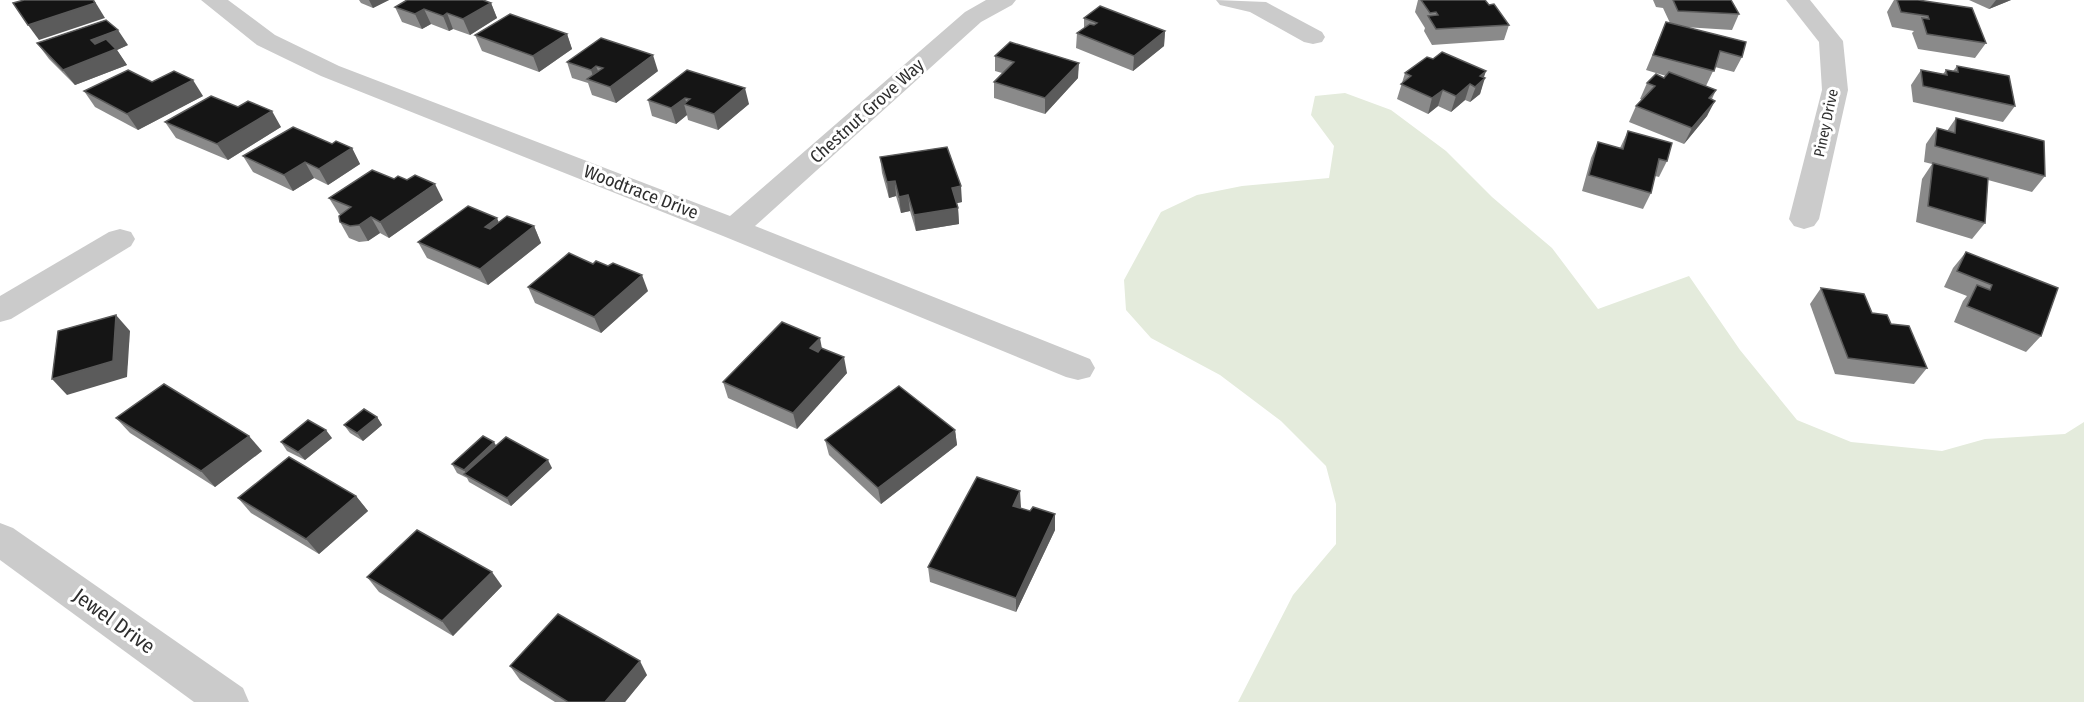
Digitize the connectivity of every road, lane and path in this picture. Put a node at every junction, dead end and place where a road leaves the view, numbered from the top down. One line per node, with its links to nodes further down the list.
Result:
1 (213, 0): 7 (street, Woodtrace Drive)
2 (1228, 0): 5 (street)
3 (1798, 0): 6 (street, Piney Drive)
4 (989, 2): 7 (street, Chestnut Grove Way)
5 (1313, 37)
6 (1804, 219)
7 (734, 229): 10 (street, Woodtrace Drive)
8 (120, 239): 9 (street)
9 (0, 311)
10 (1078, 368)
11 (0, 539): 12 (street, Jewel Drive)
12 (228, 702)

